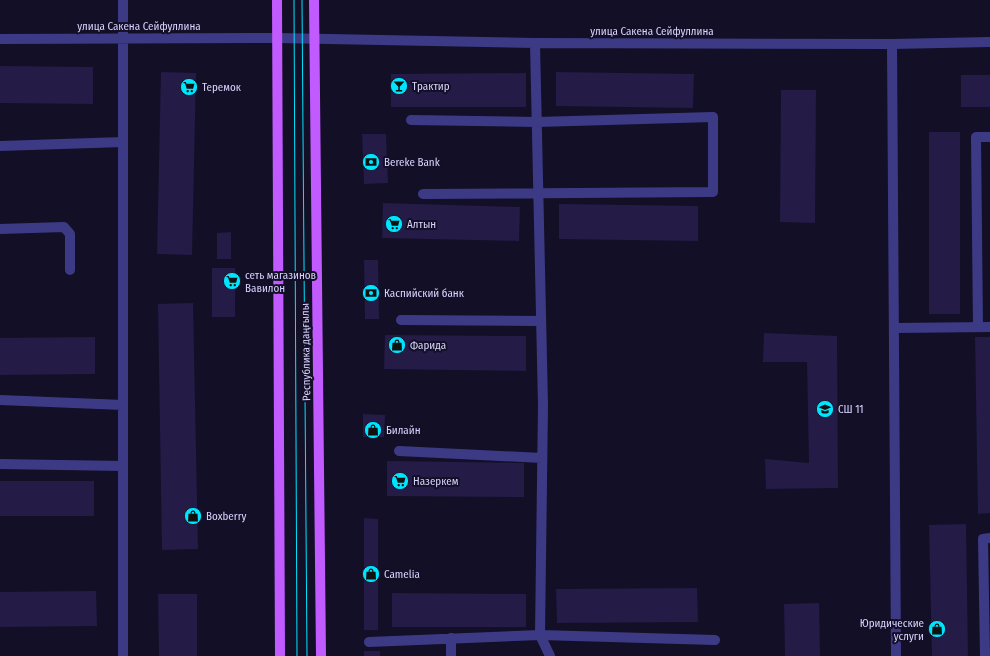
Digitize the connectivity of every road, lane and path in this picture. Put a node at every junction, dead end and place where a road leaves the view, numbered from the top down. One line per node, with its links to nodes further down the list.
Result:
1 (123, 0): 4 (street)
2 (277, 0): 5 (main road)
3 (314, 0): 7 (main road, Республика даңғылы)
4 (123, 38): 5 (street, улица Сакена Сейфуллина); 6 (street, улица Сакена Сейфуллина); 14 (street)
5 (277, 38): 7 (street, улица Сакена Сейфуллина); 38 (main road)
6 (0, 39)
7 (314, 39): 9 (street, улица Сакена Сейфуллина); 39 (main road, Республика даңғылы)
8 (990, 42): 10 (street, улица Сакена Сейфуллина)
9 (535, 43): 10 (street, улица Сакена Сейфуллина); 12 (street)
10 (892, 44): 24 (street)
11 (411, 120): 12 (street)
12 (537, 122): 16 (street); 16 (street)
13 (990, 137): 22 (street)
14 (123, 142): 15 (street); 26 (street)
15 (0, 146)
16 (538, 193): 17 (street); 21 (street)
17 (423, 194)
18 (0, 228): 19 (street)
19 (70, 270)
20 (401, 320): 21 (street)
21 (541, 320): 28 (street)
22 (978, 327): 23 (street); 24 (street)
23 (990, 327)
24 (894, 328): 42 (street)
25 (0, 400): 26 (street)
26 (123, 405): 30 (street)
27 (399, 451): 28 (street)
28 (542, 458): 32 (street)
29 (0, 464): 30 (street)
30 (123, 466): 37 (street)
31 (990, 538): 36 (street)
32 (540, 635): 33 (street); 34 (street); 41 (street)
33 (451, 638): 35 (street); 40 (street)
34 (715, 640)
35 (369, 642)
36 (987, 644): 43 (street)
37 (123, 656)
38 (280, 656)
39 (321, 656)
40 (451, 656)
41 (550, 656)
42 (896, 656)
43 (985, 656)

